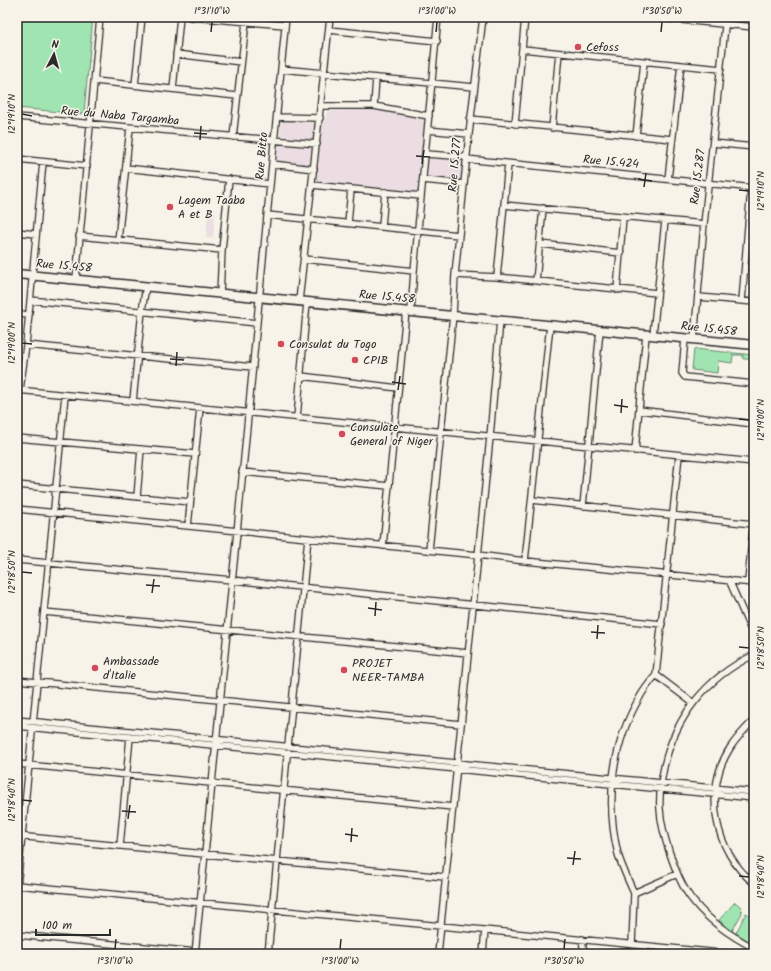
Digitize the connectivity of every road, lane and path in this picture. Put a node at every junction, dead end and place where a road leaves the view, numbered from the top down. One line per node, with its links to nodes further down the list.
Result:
1 (100, 17): 29 (street)
2 (142, 17): 31 (street)
3 (180, 17): 21 (street)
4 (190, 17): 13 (street)
5 (286, 17): 14 (street, Rue Bitto)
6 (330, 17): 17 (street)
7 (438, 17): 18 (street)
8 (483, 17): 32 (street, Rue 15.277)
9 (525, 17): 19 (street)
10 (650, 17): 12 (street)
11 (726, 17): 15 (street, Rue 15.287)
12 (687, 19): 15 (street)
13 (246, 22): 14 (street); 22 (street)
14 (285, 25): 25 (street, Rue Bitto)
15 (725, 25): 16 (street); 26 (street, Rue 15.287)
16 (754, 27)
17 (329, 30): 18 (street); 27 (street)
18 (437, 41): 30 (street)
19 (522, 49): 20 (street); 43 (street)
20 (559, 53): 23 (street); 45 (street)
21 (176, 54): 22 (street); 33 (street)
22 (241, 62): 34 (street)
23 (644, 62): 24 (street); 48 (street)
24 (681, 65): 26 (street); 50 (street)
25 (281, 69): 27 (street); 39 (street, Rue Bitto)
26 (721, 70): 52 (street, Rue 15.287)
27 (324, 73): 28 (street); 35 (street)
28 (376, 78): 30 (street); 36 (street)
29 (95, 81): 31 (street); 42 (street)
30 (433, 83): 32 (street); 37 (street)
31 (135, 84): 33 (street)
32 (474, 87): 41 (street, Rue 15.277)
33 (173, 89): 34 (street)
34 (237, 96): 49 (street)
35 (321, 106): 36 (street); 40 (street)
36 (374, 106): 37 (street)
37 (429, 116): 46 (street)
38 (17, 117): 42 (street, Rue du Naba Targamba)
39 (276, 117): 40 (street); 51 (street, Rue Bitto)
40 (320, 118): 53 (street)
41 (470, 119): 43 (street); 47 (street, Rue 15.277)
42 (91, 124): 44 (street, Rue du Naba Targamba); 61 (street)
43 (515, 124): 45 (street)
44 (130, 128): 49 (street, Rue du Naba Targamba); 62 (street)
45 (552, 128): 48 (street)
46 (428, 130): 47 (street); 55 (street)
47 (469, 134): 56 (street, Rue 15.277)
48 (636, 136): 50 (street)
49 (233, 137): 51 (street, Rue du Naba Targamba)
50 (672, 139): 65 (street)
51 (274, 140): 53 (street, Rue du Naba Targamba); 59 (street, Rue Bitto)
52 (713, 143): 54 (street); 67 (street, Rue 15.287)
53 (317, 144): 63 (street)
54 (754, 147)
55 (426, 154): 56 (street, Rue 15.424); 66 (street)
56 (466, 158): 60 (street, Rue 15.424); 69 (street, Rue 15.277)
57 (17, 159): 58 (street)
58 (43, 162): 61 (street); 87 (street)
59 (272, 164): 63 (street); 68 (street, Rue Bitto)
60 (508, 164): 65 (street, Rue 15.424); 75 (street)
61 (87, 166): 89 (street)
62 (126, 168): 64 (street); 90 (street)
63 (314, 169): 70 (street)
64 (229, 179): 68 (street); 92 (street)
65 (668, 179): 67 (street, Rue 15.424)
66 (423, 180): 69 (street); 74 (street)
67 (708, 183): 71 (street, Rue 15.424); 82 (street, Rue 15.287)
68 (270, 184): 77 (street, Rue Bitto)
69 (464, 184): 88 (street, Rue 15.277)
70 (312, 185): 72 (street); 79 (street)
71 (752, 188): 85 (street)
72 (350, 189): 73 (street); 81 (street)
73 (385, 192): 74 (street); 83 (street)
74 (421, 196): 84 (street)
75 (504, 204): 76 (street); 99 (street)
76 (543, 208): 78 (street); 91 (street)
77 (267, 215): 79 (street); 106 (street, Rue Bitto)
78 (623, 217): 80 (street); 93 (street)
79 (309, 219): 81 (street); 94 (street)
80 (665, 221): 82 (street); 104 (street)
81 (348, 223): 83 (street)
82 (704, 224): 107 (street, Rue 15.287)
83 (382, 226): 84 (street)
84 (418, 230): 88 (street); 95 (street)
85 (751, 230): 110 (street)
86 (17, 232): 87 (street)
87 (36, 234): 97 (street)
88 (459, 235): 98 (street, Rue 15.277)
89 (79, 236): 90 (street); 100 (street)
90 (118, 240): 92 (street)
91 (540, 244): 93 (street); 101 (street)
92 (222, 250): 105 (street)
93 (621, 252): 103 (street)
94 (304, 259): 95 (street); 109 (street)
95 (414, 271): 113 (street)
96 (17, 274): 97 (main road, Rue 15.458)
97 (32, 275): 100 (main road, Rue 15.458); 108 (street)
98 (455, 275): 99 (street); 116 (street, Rue 15.277)
99 (497, 277): 101 (street)
100 (76, 279): 102 (main road, Rue 15.458)
101 (536, 281): 103 (street)
102 (146, 286): 105 (main road, Rue 15.458); 112 (street)
103 (617, 290): 104 (street)
104 (657, 293): 121 (street)
105 (220, 294): 106 (main road, Rue 15.458)
106 (259, 297): 109 (main road, Rue 15.458); 118 (street, Rue Bitto)
107 (698, 297): 110 (street); 123 (street, Rue 15.287)
108 (30, 300): 112 (street); 115 (street)
109 (303, 301): 113 (main road, Rue 15.458); 128 (street)
110 (742, 301): 111 (street)
111 (754, 302)
112 (142, 311): 118 (street); 126 (street)
113 (409, 311): 116 (main road, Rue 15.458); 130 (street)
114 (17, 314): 115 (street)
115 (29, 315): 124 (street)
116 (453, 315): 117 (main road, Rue 15.458); 140 (street, Rue 15.277)
117 (500, 320): 119 (main road, Rue 15.458); 141 (street)
118 (257, 323): 127 (street, Rue Bitto)
119 (550, 325): 120 (main road, Rue 15.458); 143 (street)
120 (600, 330): 121 (main road, Rue 15.458); 145 (street)
121 (650, 335): 122 (main road, Rue 15.458); 135 (street)
122 (685, 339): 123 (main road, Rue 15.458); 129 (street)
123 (694, 340): 125 (main road, Rue 15.458)
124 (26, 345): 126 (street); 131 (street)
125 (754, 346)
126 (137, 355): 127 (street); 133 (street)
127 (253, 368): 136 (street, Rue Bitto)
128 (301, 376): 130 (street); 137 (street)
129 (754, 384)
130 (398, 388): 139 (street)
131 (18, 390): 132 (street)
132 (66, 395): 133 (street); 144 (street)
133 (133, 401): 134 (street)
134 (200, 408): 136 (street); 148 (street)
135 (640, 410): 138 (street); 147 (street)
136 (248, 412): 137 (street); 151 (street, Rue Bitto)
137 (296, 418): 139 (street)
138 (754, 424)
139 (395, 428): 140 (street); 153 (street)
140 (441, 432): 141 (street); 168 (street, Rue 15.277)
141 (490, 437): 143 (street); 169 (street)
142 (17, 438): 144 (street)
143 (537, 441): 145 (street); 156 (street)
144 (61, 442): 146 (street); 154 (street)
145 (589, 446): 147 (street); 158 (street)
146 (141, 449): 148 (street); 155 (street)
147 (635, 451): 149 (street)
148 (195, 454): 157 (street)
149 (679, 455): 150 (street); 161 (street)
150 (754, 462)
151 (242, 472): 153 (street); 165 (street, Rue Bitto)
152 (17, 485): 154 (street)
153 (389, 486): 167 (street)
154 (56, 488): 155 (street); 160 (street)
155 (137, 496): 157 (street)
156 (532, 500): 158 (street); 171 (street)
157 (190, 502): 164 (street)
158 (583, 506): 161 (street)
159 (17, 509): 160 (street)
160 (54, 513): 164 (street); 172 (street)
161 (672, 515): 163 (street); 173 (street)
162 (754, 516): 163 (street)
163 (753, 524): 176 (street)
164 (188, 526): 165 (street)
165 (237, 532): 166 (street); 174 (street, Rue Bitto)
166 (308, 538): 167 (street); 177 (street)
167 (382, 546): 168 (street)
168 (429, 550): 169 (street)
169 (478, 555): 171 (street); 178 (street)
170 (17, 560): 172 (street)
171 (525, 561): 173 (street)
172 (49, 563): 174 (street); 179 (street)
173 (666, 575): 175 (street); 180 (street)
174 (232, 580): 177 (street); 181 (street, Rue Bitto)
175 (729, 580): 176 (street); 183 (street)
176 (751, 582)
177 (303, 587): 178 (street); 182 (street)
178 (473, 605): 180 (street); 184 (street)
179 (44, 612): 181 (street); 188 (street)
180 (662, 624): 186 (street)
181 (226, 630): 182 (street); 189 (street, Rue Bitto)
182 (298, 636): 184 (street); 191 (street)
183 (754, 636)
184 (468, 653): 194 (street)
185 (754, 655): 190 (street)
186 (656, 675): 190 (street); 205 (street)
187 (17, 680): 188 (street)
188 (38, 682): 189 (street); 195 (street)
189 (220, 700): 191 (street); 198 (street, Rue Bitto)
190 (692, 703): 206 (street)
191 (291, 708): 194 (street); 199 (street)
192 (17, 720): 195 (street)
193 (754, 720): 211 (street)
194 (461, 724): 202 (street)
195 (33, 725): 196 (street); 197 (street); 198 (street); 201 (street)
196 (17, 726)
197 (130, 737): 198 (street); 203 (street)
198 (215, 742): 199 (street); 207 (street, Rue Bitto)
199 (287, 749): 202 (street); 210 (street)
200 (17, 764): 201 (street)
201 (29, 765): 203 (street); 215 (street)
202 (457, 765): 204 (street); 214 (street)
203 (126, 775): 207 (street); 216 (street)
204 (556, 775): 205 (street); 208 (street)
205 (612, 778): 206 (street); 208 (street)
206 (661, 782): 209 (street); 211 (street)
207 (212, 783): 210 (street); 217 (street, Rue Bitto)
208 (612, 784): 209 (street); 223 (street)
209 (660, 789): 211 (street); 219 (street)
210 (283, 791): 214 (street); 218 (street)
211 (716, 791): 212 (street); 213 (street); 221 (street)
212 (754, 792)
213 (754, 798)
214 (454, 807): 220 (street)
215 (20, 836): 216 (street); 222 (street)
216 (120, 846): 217 (street)
217 (204, 853): 218 (street); 224 (street, Rue Bitto)
218 (277, 862): 220 (street); 225 (street)
219 (677, 874): 223 (street); 233 (street)
220 (446, 877): 226 (street)
221 (754, 882)
222 (17, 886): 224 (street)
223 (634, 894): 230 (street)
224 (200, 903): 225 (street); 234 (street, Rue Bitto)
225 (272, 910): 226 (street); 237 (street)
226 (441, 926): 227 (street); 238 (street)
227 (485, 930): 229 (street); 239 (street)
228 (17, 934): 231 (street)
229 (582, 939): 230 (street); 240 (street)
230 (632, 944): 232 (street)
231 (120, 945): 234 (street); 235 (street)
232 (675, 948): 241 (street); 242 (street)
233 (754, 948)
234 (195, 953): 236 (street)
235 (119, 954)
236 (218, 954)
237 (268, 954)
238 (438, 954)
239 (483, 954)
240 (584, 954)
241 (670, 954)
242 (731, 954)

